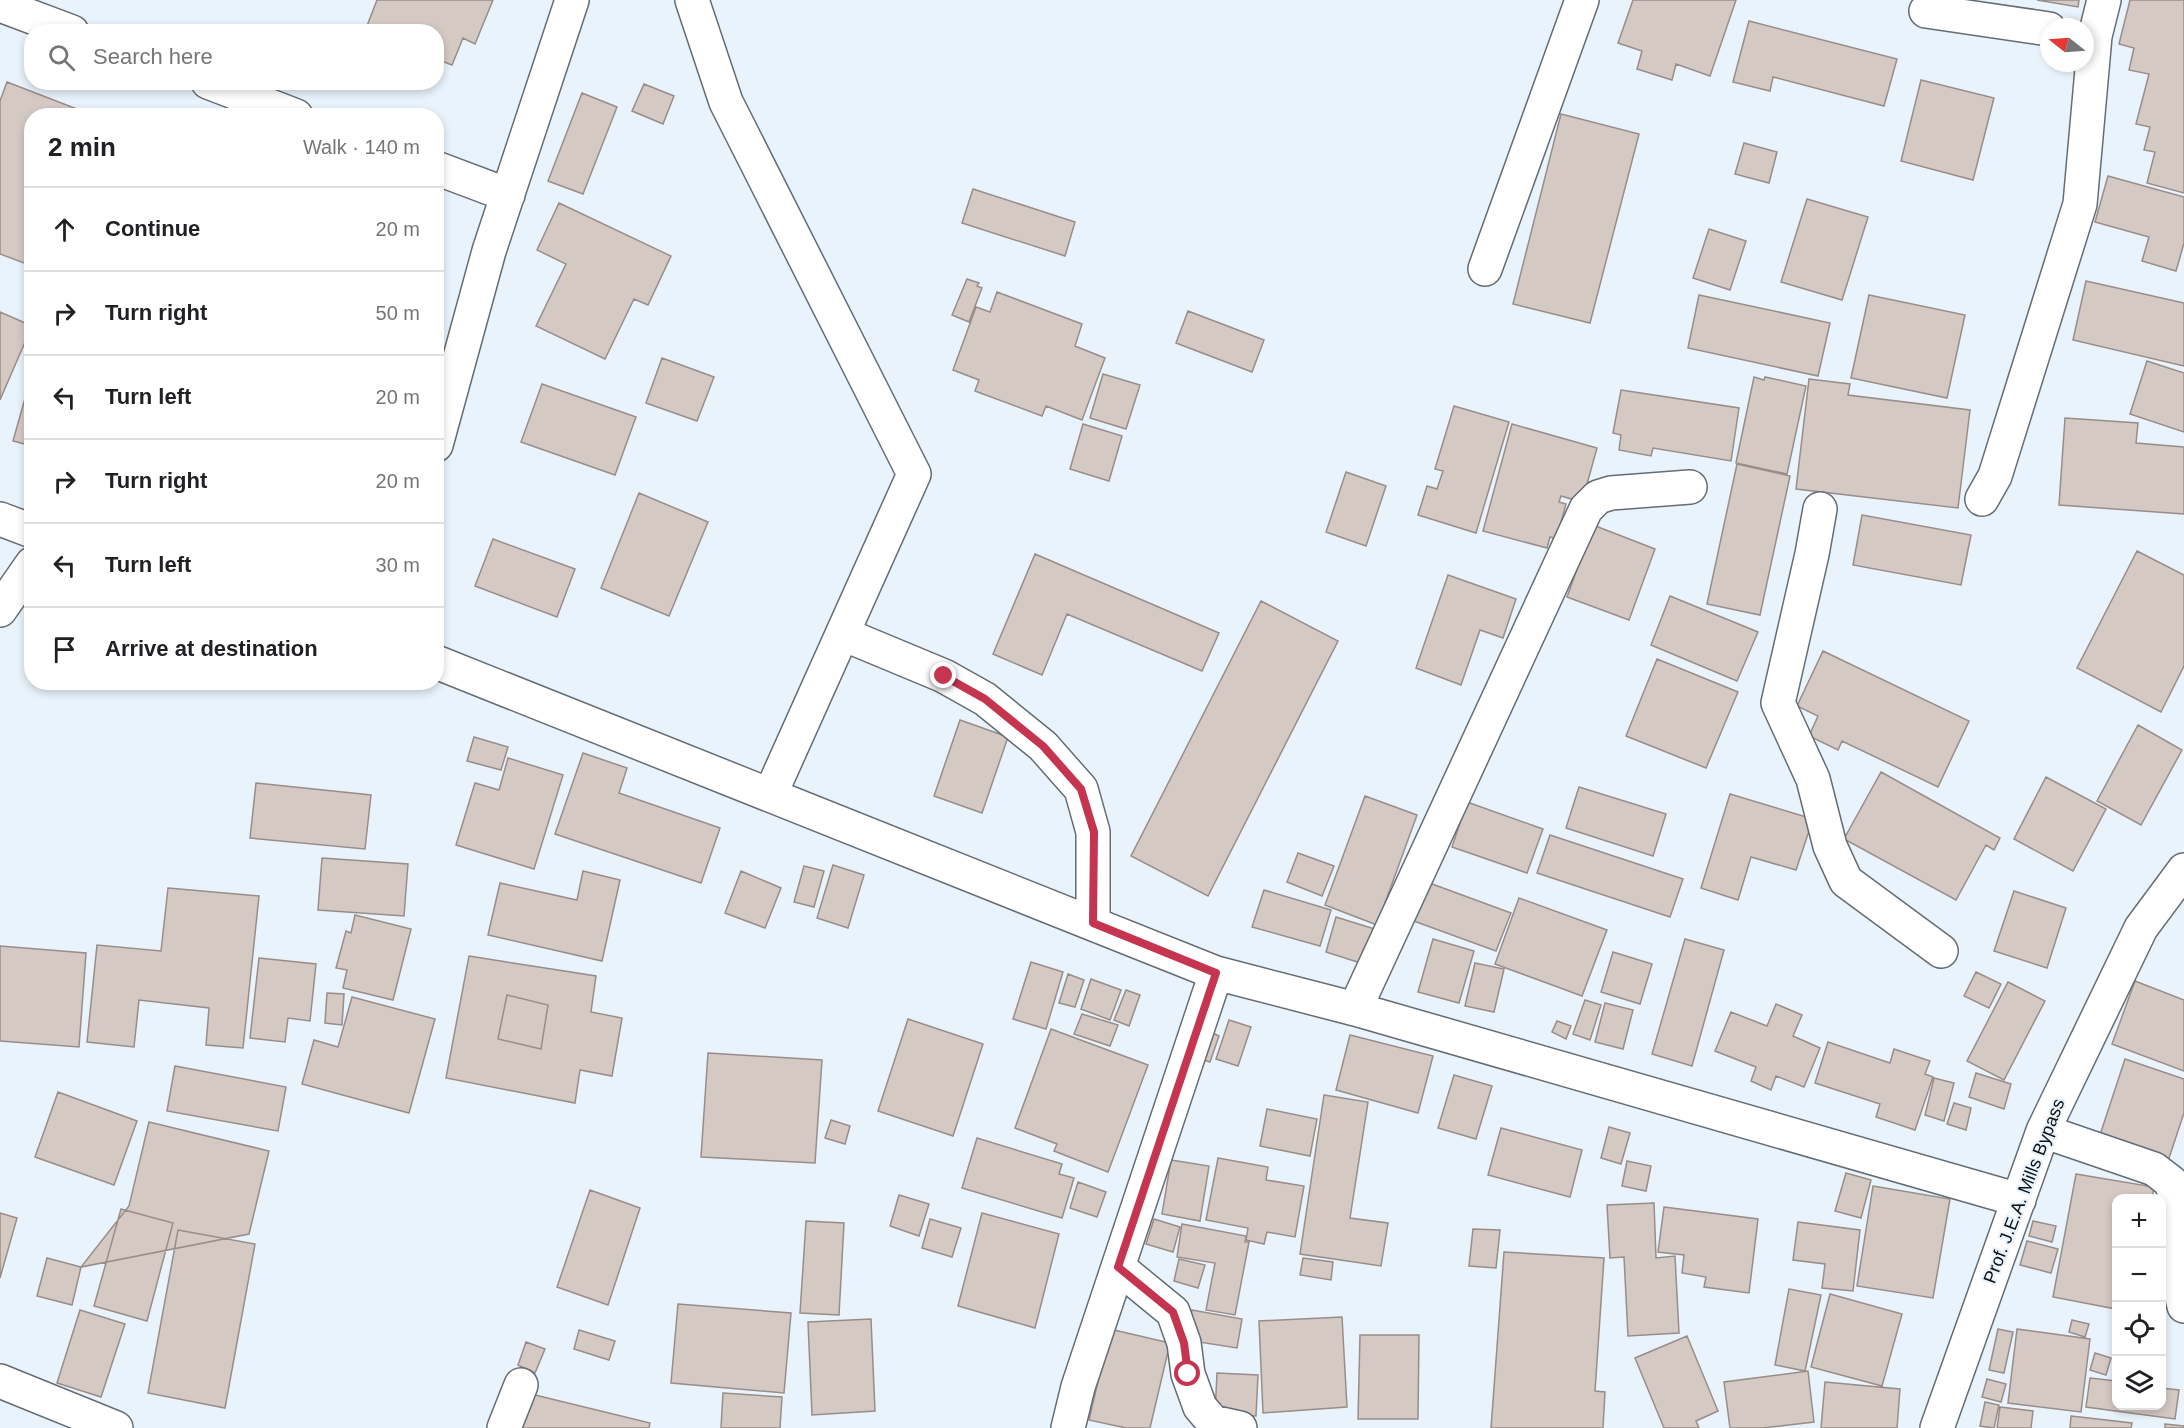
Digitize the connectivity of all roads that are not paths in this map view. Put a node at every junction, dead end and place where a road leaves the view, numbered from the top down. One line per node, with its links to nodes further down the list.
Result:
1 (572, 0): 14 (street)
2 (692, 0): 24 (street)
3 (1582, 0): 15 (street)
4 (2104, 0): 8 (street)
5 (0, 4): 7 (street)
6 (1926, 11): 9 (street)
7 (51, 24)
8 (2094, 26)
9 (2040, 28)
10 (2088, 72): 18 (street)
11 (229, 90): 12 (street)
12 (275, 108)
13 (444, 171): 14 (street)
14 (508, 195): 16 (street)
15 (1485, 269)
16 (444, 417)
17 (1690, 487): 31 (street)
18 (1982, 499)
19 (1820, 509): 29 (street)
20 (0, 519): 21 (street)
21 (24, 528)
22 (24, 576): 23 (street)
23 (0, 610)
24 (843, 634): 26 (street); 28 (street)
25 (444, 665): 26 (street)
26 (770, 795): 28 (street)
27 (2184, 870): 32 (street, Prof. J.E.A. Mills Bypass)
28 (1093, 923): 30 (street)
29 (1941, 951)
30 (1216, 973): 31 (street); 34 (street)
31 (1355, 1009): 33 (street)
32 (2043, 1131): 33 (street, Prof. J.E.A. Mills Bypass); 35 (street)
33 (2019, 1200): 42 (street, Prof. J.E.A. Mills Bypass)
34 (1118, 1267): 40 (street); 41 (street)
35 (2184, 1306)
36 (0, 1381): 38 (street)
37 (521, 1385): 39 (street)
38 (116, 1428)
39 (504, 1428)
40 (1068, 1428)
41 (1240, 1428)
42 (1937, 1428)

